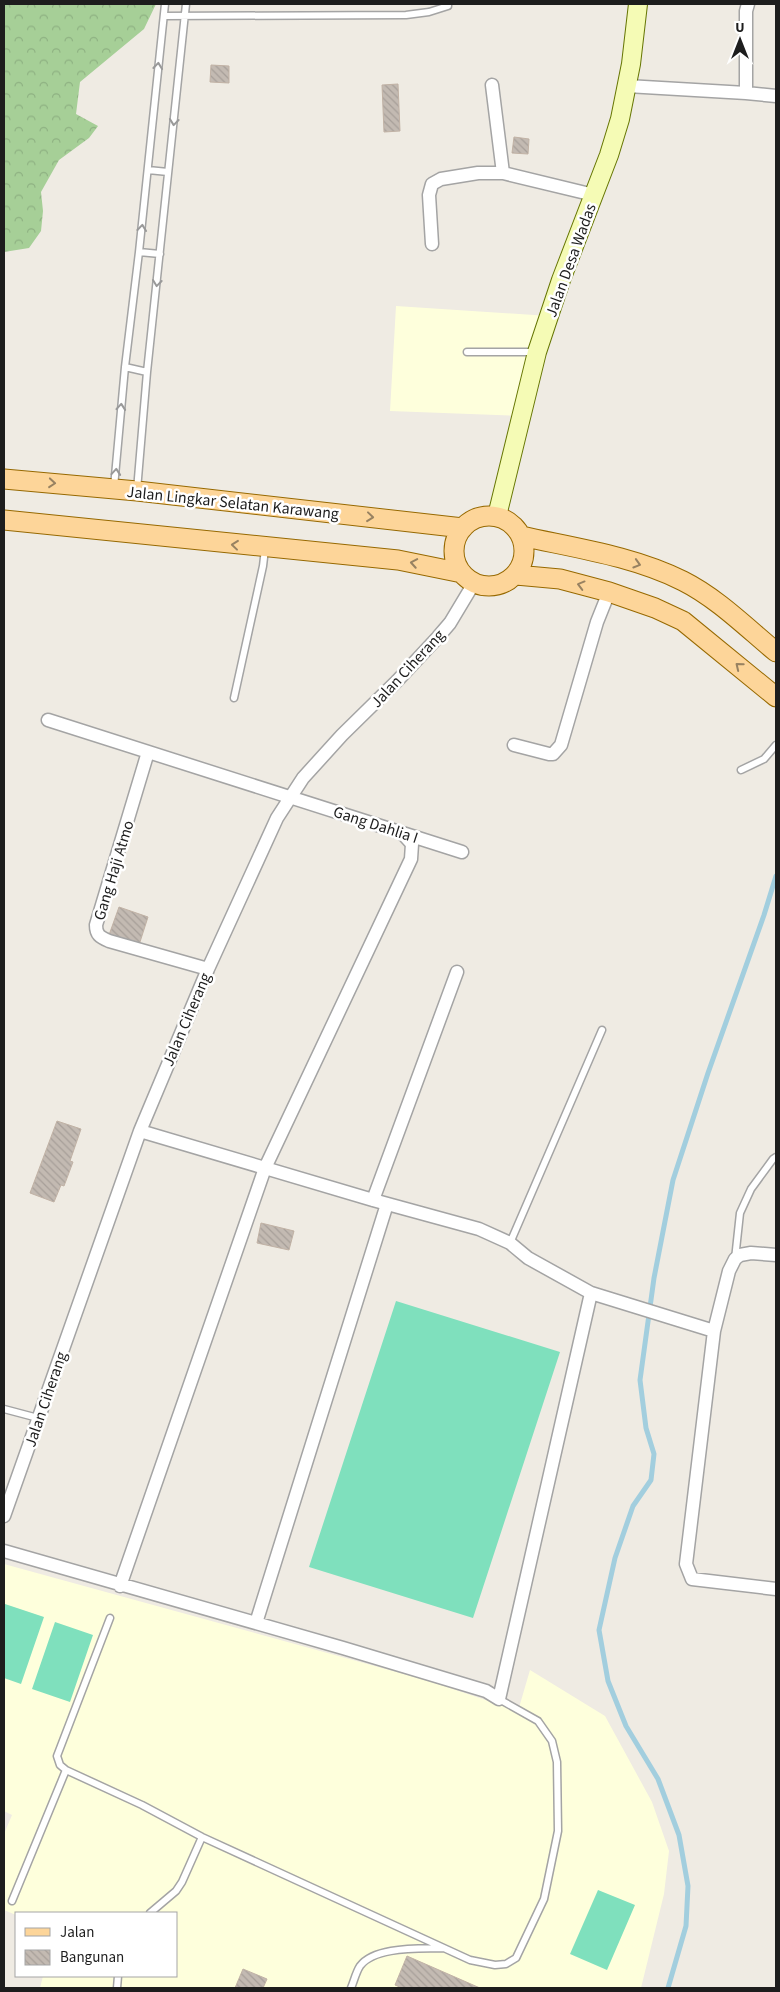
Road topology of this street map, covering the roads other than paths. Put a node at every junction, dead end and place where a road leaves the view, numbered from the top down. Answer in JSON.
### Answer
{"nodes":[{"id":1,"x":165,"y":4,"type":"edge"},
{"id":2,"x":186,"y":4,"type":"edge"},
{"id":3,"x":448,"y":4,"type":"edge"},
{"id":4,"x":638,"y":4,"type":"edge"},
{"id":5,"x":748,"y":4,"type":"edge"},
{"id":6,"x":185,"y":15,"type":"junction"},
{"id":7,"x":164,"y":16,"type":"junction"},
{"id":8,"x":492,"y":85,"type":"dead end"},
{"id":9,"x":627,"y":86,"type":"junction"},
{"id":10,"x":746,"y":93,"type":"junction"},
{"id":11,"x":776,"y":96,"type":"edge"},
{"id":12,"x":148,"y":170,"type":"junction"},
{"id":13,"x":168,"y":172,"type":"junction"},
{"id":14,"x":503,"y":173,"type":"junction"},
{"id":15,"x":594,"y":195,"type":"junction"},
{"id":16,"x":432,"y":244,"type":"dead end"},
{"id":17,"x":139,"y":252,"type":"junction"},
{"id":18,"x":160,"y":254,"type":"junction"},
{"id":19,"x":467,"y":352,"type":"dead end"},
{"id":20,"x":537,"y":352,"type":"junction"},
{"id":21,"x":125,"y":367,"type":"junction"},
{"id":22,"x":146,"y":372,"type":"junction"},
{"id":23,"x":4,"y":479,"type":"edge"},
{"id":24,"x":114,"y":489,"type":"junction"},
{"id":25,"x":137,"y":491,"type":"junction"},
{"id":26,"x":497,"y":516,"type":"junction"},
{"id":27,"x":4,"y":520,"type":"edge"},
{"id":28,"x":463,"y":528,"type":"junction"},
{"id":29,"x":522,"y":536,"type":"junction"},
{"id":30,"x":265,"y":548,"type":"junction"},
{"id":31,"x":516,"y":575,"type":"junction"},
{"id":32,"x":468,"y":578,"type":"junction"},
{"id":33,"x":609,"y":592,"type":"junction"},
{"id":34,"x":776,"y":652,"type":"edge"},
{"id":35,"x":776,"y":697,"type":"edge"},
{"id":36,"x":234,"y":698,"type":"dead end"},
{"id":37,"x":48,"y":720,"type":"dead end"},
{"id":38,"x":514,"y":745,"type":"dead end"},
{"id":39,"x":776,"y":745,"type":"edge"},
{"id":40,"x":148,"y":752,"type":"junction"},
{"id":41,"x":741,"y":770,"type":"dead end"},
{"id":42,"x":290,"y":796,"type":"junction"},
{"id":43,"x":402,"y":833,"type":"junction"},
{"id":44,"x":462,"y":852,"type":"dead end"},
{"id":45,"x":208,"y":969,"type":"junction"},
{"id":46,"x":457,"y":972,"type":"dead end"},
{"id":47,"x":602,"y":1030,"type":"dead end"},
{"id":48,"x":140,"y":1131,"type":"junction"},
{"id":49,"x":776,"y":1157,"type":"edge"},
{"id":50,"x":265,"y":1168,"type":"junction"},
{"id":51,"x":373,"y":1200,"type":"junction"},
{"id":52,"x":386,"y":1204,"type":"junction"},
{"id":53,"x":510,"y":1243,"type":"junction"},
{"id":54,"x":776,"y":1255,"type":"edge"},
{"id":55,"x":735,"y":1259,"type":"junction"},
{"id":56,"x":591,"y":1293,"type":"junction"},
{"id":57,"x":714,"y":1331,"type":"junction"},
{"id":58,"x":4,"y":1409,"type":"edge"},
{"id":59,"x":38,"y":1418,"type":"junction"},
{"id":60,"x":4,"y":1516,"type":"edge"},
{"id":61,"x":4,"y":1551,"type":"edge"},
{"id":62,"x":120,"y":1586,"type":"junction"},
{"id":63,"x":776,"y":1589,"type":"edge"},
{"id":64,"x":110,"y":1618,"type":"dead end"},
{"id":65,"x":256,"y":1623,"type":"junction"},
{"id":66,"x":499,"y":1699,"type":"junction"},
{"id":67,"x":66,"y":1770,"type":"junction"},
{"id":68,"x":202,"y":1837,"type":"junction"},
{"id":69,"x":12,"y":1901,"type":"dead end"},
{"id":70,"x":151,"y":1912,"type":"edge"},
{"id":71,"x":444,"y":1948,"type":"junction"},
{"id":72,"x":351,"y":1988,"type":"edge"}],
"edges":[{"from":1,"to":7,"type":"lane"},
{"from":2,"to":6,"type":"lane"},
{"from":3,"to":6,"type":"lane"},
{"from":4,"to":9,"type":"main road","name":"Jalan Desa Wadas"},
{"from":5,"to":10,"type":"street"},
{"from":6,"to":7,"type":"lane"},
{"from":6,"to":13,"type":"lane","one_way":true},
{"from":12,"to":7,"type":"lane","one_way":true},
{"from":8,"to":14,"type":"street"},
{"from":9,"to":10,"type":"street"},
{"from":9,"to":15,"type":"main road","name":"Jalan Desa Wadas"},
{"from":10,"to":11,"type":"street"},
{"from":12,"to":13,"type":"lane"},
{"from":17,"to":12,"type":"lane","one_way":true},
{"from":13,"to":18,"type":"lane"},
{"from":14,"to":15,"type":"street"},
{"from":14,"to":16,"type":"street"},
{"from":15,"to":20,"type":"main road","name":"Jalan Desa Wadas"},
{"from":17,"to":18,"type":"lane"},
{"from":17,"to":21,"type":"lane"},
{"from":18,"to":22,"type":"lane","one_way":true},
{"from":19,"to":20,"type":"lane"},
{"from":20,"to":26,"type":"main road","name":"Jalan Desa Wadas"},
{"from":21,"to":22,"type":"lane"},
{"from":24,"to":21,"type":"lane","one_way":true},
{"from":22,"to":25,"type":"lane"},
{"from":23,"to":24,"type":"main road","name":"Jalan Lingkar Selatan Karawang","one_way":true},
{"from":24,"to":25,"type":"main road","name":"Jalan Lingkar Selatan Karawang"},
{"from":25,"to":28,"type":"main road","name":"Jalan Lingkar Selatan Karawang","one_way":true},
{"from":26,"to":28,"type":"main road"},
{"from":26,"to":29,"type":"main road"},
{"from":30,"to":27,"type":"main road","one_way":true},
{"from":28,"to":32,"type":"main road"},
{"from":29,"to":31,"type":"main road"},
{"from":29,"to":34,"type":"main road","one_way":true},
{"from":32,"to":30,"type":"main road","one_way":true},
{"from":30,"to":36,"type":"lane"},
{"from":31,"to":32,"type":"main road"},
{"from":33,"to":31,"type":"main road","one_way":true},
{"from":32,"to":42,"type":"street","name":"Jalan Ciherang"},
{"from":35,"to":33,"type":"main road","one_way":true},
{"from":33,"to":38,"type":"street"},
{"from":37,"to":40,"type":"street","name":"Gang Dahlia I"},
{"from":39,"to":41,"type":"lane"},
{"from":40,"to":42,"type":"street","name":"Gang Dahlia I"},
{"from":40,"to":45,"type":"street","name":"Gang Haji Atmo"},
{"from":42,"to":43,"type":"street","name":"Gang Dahlia I"},
{"from":42,"to":45,"type":"street","name":"Jalan Ciherang"},
{"from":43,"to":44,"type":"street","name":"Gang Dahlia I"},
{"from":43,"to":50,"type":"street"},
{"from":45,"to":48,"type":"street","name":"Jalan Ciherang"},
{"from":46,"to":51,"type":"street"},
{"from":47,"to":53,"type":"lane"},
{"from":48,"to":50,"type":"street"},
{"from":48,"to":59,"type":"street","name":"Jalan Ciherang"},
{"from":49,"to":55,"type":"lane"},
{"from":50,"to":51,"type":"street"},
{"from":50,"to":62,"type":"street"},
{"from":51,"to":52,"type":"street"},
{"from":52,"to":53,"type":"street"},
{"from":52,"to":65,"type":"street"},
{"from":53,"to":56,"type":"street"},
{"from":54,"to":55,"type":"street"},
{"from":55,"to":57,"type":"street"},
{"from":56,"to":57,"type":"street"},
{"from":56,"to":66,"type":"street"},
{"from":57,"to":63,"type":"street"},
{"from":58,"to":59,"type":"lane"},
{"from":59,"to":60,"type":"street","name":"Jalan Ciherang"},
{"from":61,"to":62,"type":"street"},
{"from":62,"to":65,"type":"street"},
{"from":64,"to":67,"type":"lane"},
{"from":65,"to":66,"type":"street"},
{"from":66,"to":71,"type":"lane"},
{"from":67,"to":68,"type":"lane"},
{"from":67,"to":69,"type":"lane"},
{"from":68,"to":70,"type":"lane"},
{"from":68,"to":71,"type":"lane"},
{"from":71,"to":72,"type":"lane"}]}
